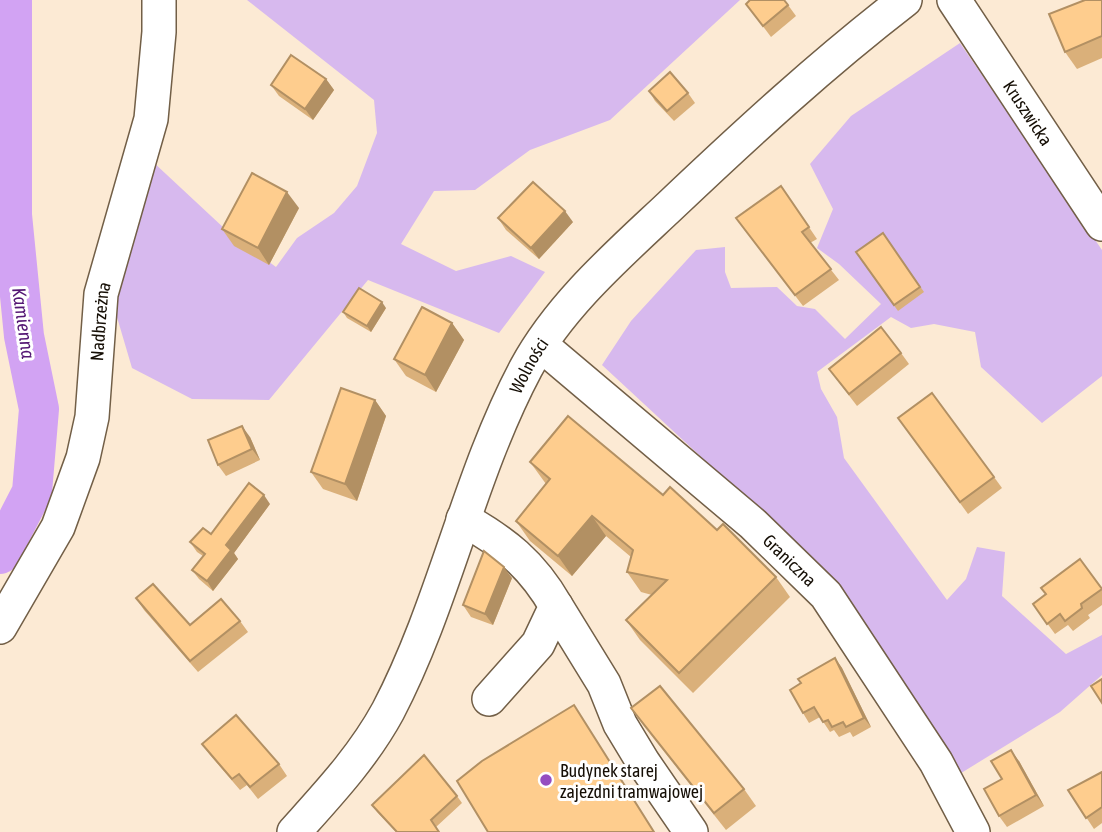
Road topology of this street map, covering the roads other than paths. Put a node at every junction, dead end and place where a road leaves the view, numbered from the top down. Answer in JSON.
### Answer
{"nodes":[{"id":1,"x":159,"y":0,"type":"edge"},
{"id":2,"x":905,"y":0,"type":"edge"},
{"id":3,"x":954,"y":0,"type":"edge"},
{"id":4,"x":1102,"y":224,"type":"edge"},
{"id":5,"x":541,"y":345,"type":"junction"},
{"id":6,"x":463,"y":519,"type":"junction"},
{"id":7,"x":555,"y":606,"type":"junction"},
{"id":8,"x":0,"y":628,"type":"edge"},
{"id":9,"x":489,"y":699,"type":"dead end"},
{"id":10,"x":294,"y":832,"type":"edge"},
{"id":11,"x":691,"y":832,"type":"edge"},
{"id":12,"x":973,"y":832,"type":"edge"}],
"edges":[{"from":1,"to":8,"type":"street","name":"Nadbrzeżna"},
{"from":2,"to":5,"type":"street","name":"Wolności"},
{"from":3,"to":4,"type":"street","name":"Kruszwicka"},
{"from":5,"to":6,"type":"street","name":"Wolności"},
{"from":5,"to":12,"type":"street","name":"Graniczna"},
{"from":6,"to":7,"type":"street"},
{"from":6,"to":10,"type":"street","name":"Wolności"},
{"from":7,"to":9,"type":"street"},
{"from":7,"to":11,"type":"street"}]}
